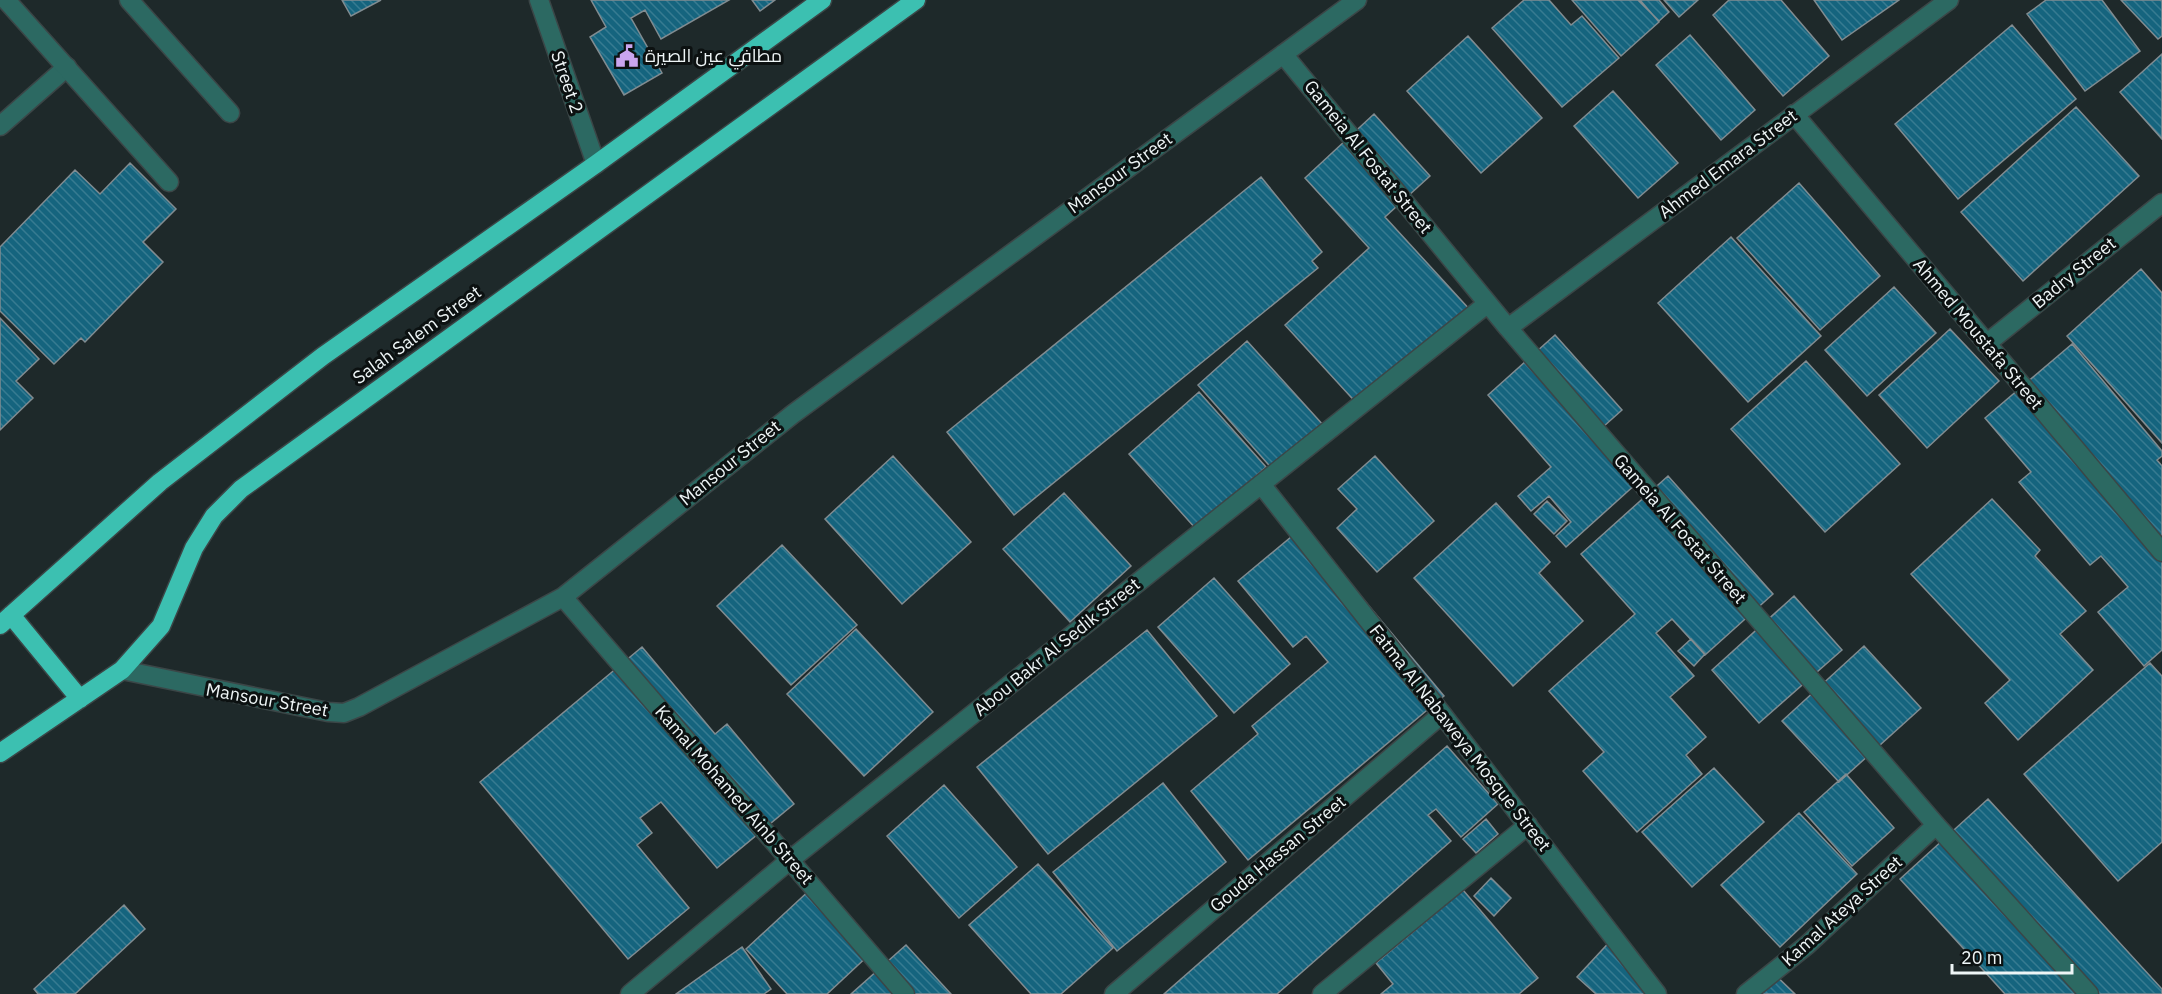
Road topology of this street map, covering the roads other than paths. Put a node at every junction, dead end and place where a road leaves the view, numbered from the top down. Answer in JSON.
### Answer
{"nodes":[{"id":1,"x":6,"y":0,"type":"edge"},
{"id":2,"x":129,"y":0,"type":"edge"},
{"id":3,"x":539,"y":0,"type":"edge"},
{"id":4,"x":822,"y":0,"type":"edge"},
{"id":5,"x":916,"y":0,"type":"edge"},
{"id":6,"x":1357,"y":0,"type":"edge"},
{"id":7,"x":1949,"y":0,"type":"edge"},
{"id":8,"x":1283,"y":54,"type":"junction"},
{"id":9,"x":67,"y":67,"type":"junction"},
{"id":10,"x":230,"y":113,"type":"dead end"},
{"id":11,"x":1794,"y":114,"type":"junction"},
{"id":12,"x":0,"y":126,"type":"edge"},
{"id":13,"x":596,"y":164,"type":"junction"},
{"id":14,"x":169,"y":182,"type":"dead end"},
{"id":15,"x":2162,"y":203,"type":"edge"},
{"id":16,"x":1487,"y":304,"type":"junction"},
{"id":17,"x":1508,"y":328,"type":"junction"},
{"id":18,"x":1986,"y":344,"type":"junction"},
{"id":19,"x":1261,"y":484,"type":"junction"},
{"id":20,"x":2162,"y":552,"type":"edge"},
{"id":21,"x":563,"y":597,"type":"junction"},
{"id":22,"x":5,"y":620,"type":"edge"},
{"id":23,"x":122,"y":670,"type":"junction"},
{"id":24,"x":80,"y":699,"type":"junction"},
{"id":25,"x":1442,"y":714,"type":"junction"},
{"id":26,"x":0,"y":753,"type":"edge"},
{"id":27,"x":1528,"y":825,"type":"junction"},
{"id":28,"x":1936,"y":825,"type":"junction"},
{"id":29,"x":790,"y":860,"type":"junction"},
{"id":30,"x":630,"y":994,"type":"edge"},
{"id":31,"x":905,"y":994,"type":"edge"},
{"id":32,"x":1114,"y":994,"type":"edge"},
{"id":33,"x":1322,"y":994,"type":"edge"},
{"id":34,"x":1657,"y":994,"type":"edge"},
{"id":35,"x":1746,"y":994,"type":"edge"},
{"id":36,"x":2089,"y":994,"type":"edge"}],
"edges":[{"from":1,"to":9,"type":"street"},
{"from":2,"to":10,"type":"street"},
{"from":3,"to":13,"type":"street","name":"Street 2"},
{"from":4,"to":13,"type":"highway","name":"Salah Salem Street"},
{"from":5,"to":23,"type":"highway","name":"Salah Salem Street"},
{"from":6,"to":8,"type":"street","name":"Mansour Street"},
{"from":7,"to":11,"type":"street","name":"Ahmed Emara Street"},
{"from":8,"to":16,"type":"street","name":"Gameia Al Fostat Street"},
{"from":8,"to":21,"type":"street","name":"Mansour Street"},
{"from":9,"to":12,"type":"street"},
{"from":9,"to":14,"type":"street"},
{"from":11,"to":17,"type":"street","name":"Ahmed Emara Street"},
{"from":11,"to":18,"type":"street","name":"Ahmed Moustafa Street"},
{"from":13,"to":22,"type":"highway","name":"Salah Salem Street"},
{"from":15,"to":18,"type":"street","name":"Badry Street"},
{"from":16,"to":17,"type":"street","name":"Gameia Al Fostat Street"},
{"from":16,"to":19,"type":"street","name":"Abou Bakr Al Sedik Street"},
{"from":17,"to":28,"type":"street","name":"Gameia Al Fostat Street"},
{"from":18,"to":20,"type":"street","name":"Ahmed Moustafa Street"},
{"from":19,"to":25,"type":"street","name":"Fatma Al Nabaweya Mosque Street"},
{"from":19,"to":29,"type":"street","name":"Abou Bakr Al Sedik Street"},
{"from":21,"to":23,"type":"street","name":"Mansour Street"},
{"from":21,"to":29,"type":"street","name":"Kamal Mohamed Ainb Street"},
{"from":22,"to":24,"type":"highway"},
{"from":23,"to":24,"type":"highway","name":"Salah Salem Street"},
{"from":24,"to":26,"type":"highway","name":"Salah Salem Street"},
{"from":25,"to":27,"type":"street","name":"Fatma Al Nabaweya Mosque Street"},
{"from":25,"to":32,"type":"street","name":"Gouda Hassan Street"},
{"from":27,"to":33,"type":"street"},
{"from":27,"to":34,"type":"street","name":"Fatma Al Nabaweya Mosque Street"},
{"from":28,"to":35,"type":"street","name":"Kamal Ateya Street"},
{"from":28,"to":36,"type":"street","name":"Gameia Al Fostat Street"},
{"from":29,"to":30,"type":"street","name":"Abou Bakr Al Sedik Street"},
{"from":29,"to":31,"type":"street","name":"Kamal Mohamed Ainb Street"}]}
